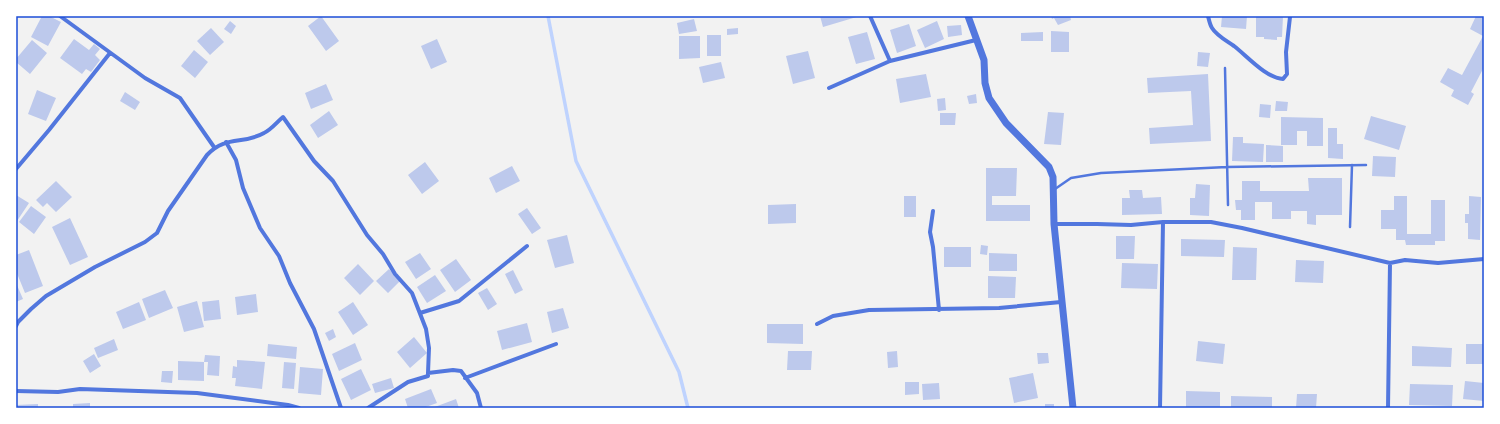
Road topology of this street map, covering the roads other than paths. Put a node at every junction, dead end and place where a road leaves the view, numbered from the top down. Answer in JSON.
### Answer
{"nodes":[{"id":1,"x":60,"y":16,"type":"edge"},
{"id":2,"x":870,"y":16,"type":"edge"},
{"id":3,"x":968,"y":16,"type":"edge"},
{"id":4,"x":1208,"y":16,"type":"edge"},
{"id":5,"x":1290,"y":17,"type":"dead end"},
{"id":6,"x":976,"y":40,"type":"junction"},
{"id":7,"x":110,"y":53,"type":"junction"},
{"id":8,"x":890,"y":61,"type":"junction"},
{"id":9,"x":1225,"y":68,"type":"dead end"},
{"id":10,"x":828,"y":88,"type":"dead end"},
{"id":11,"x":226,"y":142,"type":"junction"},
{"id":12,"x":214,"y":147,"type":"junction"},
{"id":13,"x":1352,"y":165,"type":"junction"},
{"id":14,"x":1366,"y":165,"type":"dead end"},
{"id":15,"x":1227,"y":167,"type":"junction"},
{"id":16,"x":16,"y":169,"type":"edge"},
{"id":17,"x":1054,"y":190,"type":"junction"},
{"id":18,"x":1228,"y":205,"type":"dead end"},
{"id":19,"x":933,"y":211,"type":"dead end"},
{"id":20,"x":1163,"y":222,"type":"junction"},
{"id":21,"x":1054,"y":224,"type":"junction"},
{"id":22,"x":1350,"y":227,"type":"dead end"},
{"id":23,"x":527,"y":246,"type":"dead end"},
{"id":24,"x":1484,"y":259,"type":"edge"},
{"id":25,"x":1390,"y":263,"type":"junction"},
{"id":26,"x":1062,"y":302,"type":"junction"},
{"id":27,"x":938,"y":310,"type":"junction"},
{"id":28,"x":420,"y":312,"type":"junction"},
{"id":29,"x":817,"y":324,"type":"dead end"},
{"id":30,"x":16,"y":326,"type":"edge"},
{"id":31,"x":556,"y":344,"type":"dead end"},
{"id":32,"x":428,"y":374,"type":"junction"},
{"id":33,"x":465,"y":378,"type":"junction"},
{"id":34,"x":16,"y":391,"type":"edge"},
{"id":35,"x":299,"y":408,"type":"edge"},
{"id":36,"x":341,"y":408,"type":"edge"},
{"id":37,"x":368,"y":408,"type":"edge"},
{"id":38,"x":481,"y":408,"type":"edge"},
{"id":39,"x":1073,"y":408,"type":"edge"},
{"id":40,"x":1160,"y":408,"type":"edge"},
{"id":41,"x":1388,"y":408,"type":"edge"}],
"edges":[{"from":1,"to":7,"type":"street"},
{"from":2,"to":8,"type":"street"},
{"from":3,"to":6,"type":"street"},
{"from":4,"to":5,"type":"street"},
{"from":6,"to":8,"type":"street"},
{"from":6,"to":17,"type":"street"},
{"from":7,"to":12,"type":"street"},
{"from":7,"to":16,"type":"street"},
{"from":8,"to":10,"type":"street"},
{"from":9,"to":15,"type":"lane"},
{"from":11,"to":12,"type":"street"},
{"from":11,"to":28,"type":"street"},
{"from":11,"to":36,"type":"street"},
{"from":12,"to":30,"type":"street"},
{"from":13,"to":14,"type":"lane"},
{"from":13,"to":15,"type":"lane"},
{"from":13,"to":22,"type":"lane"},
{"from":15,"to":17,"type":"lane"},
{"from":15,"to":18,"type":"lane"},
{"from":17,"to":21,"type":"street"},
{"from":19,"to":27,"type":"street"},
{"from":20,"to":21,"type":"street"},
{"from":20,"to":25,"type":"street"},
{"from":20,"to":40,"type":"street"},
{"from":21,"to":26,"type":"street"},
{"from":23,"to":28,"type":"street"},
{"from":24,"to":25,"type":"street"},
{"from":25,"to":41,"type":"street"},
{"from":26,"to":27,"type":"street"},
{"from":26,"to":39,"type":"street"},
{"from":27,"to":29,"type":"street"},
{"from":28,"to":32,"type":"street"},
{"from":31,"to":33,"type":"street"},
{"from":32,"to":33,"type":"street"},
{"from":32,"to":37,"type":"street"},
{"from":33,"to":38,"type":"street"},
{"from":34,"to":35,"type":"street"}]}
